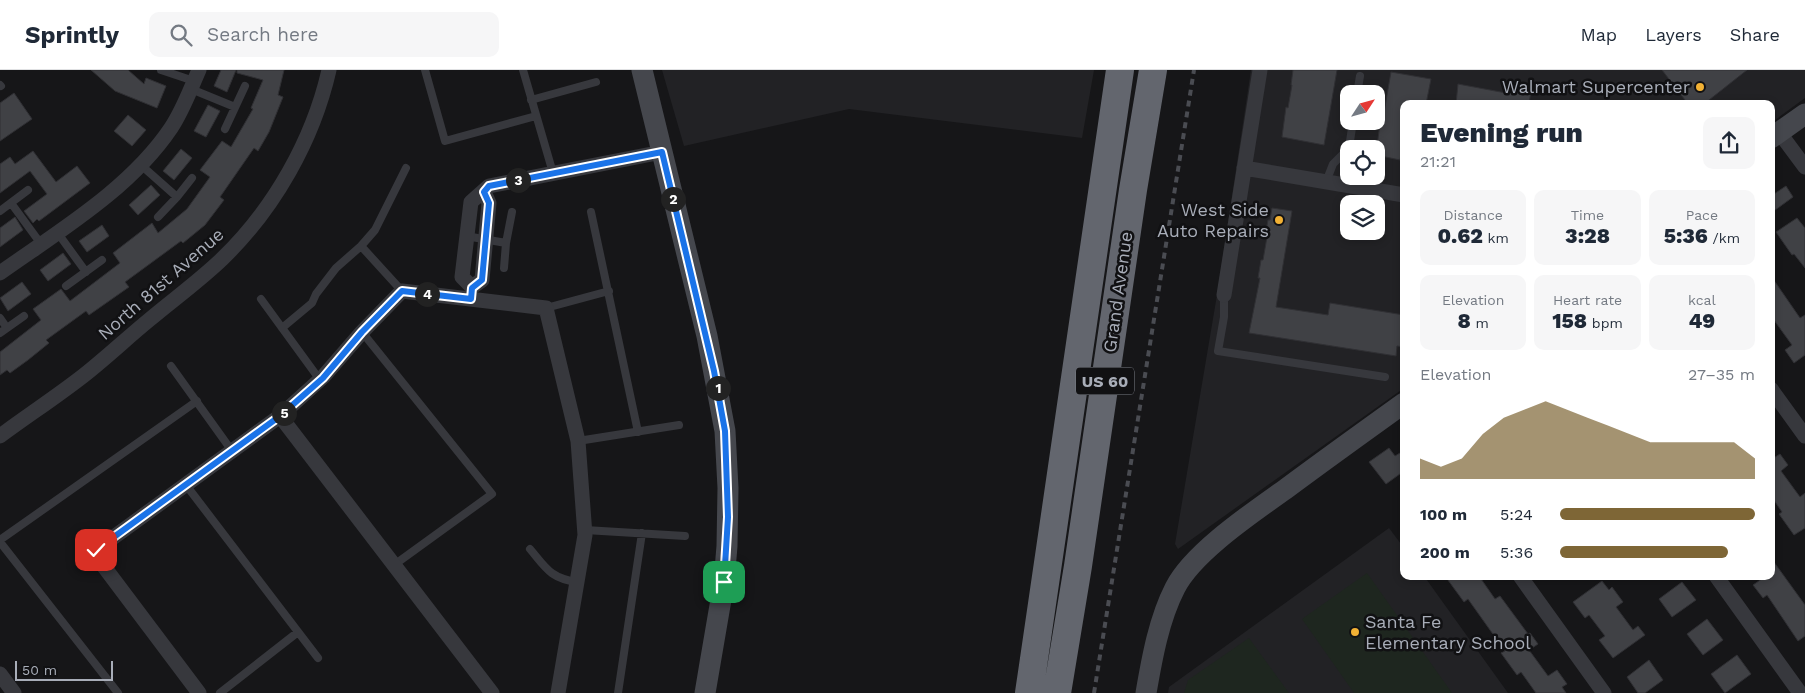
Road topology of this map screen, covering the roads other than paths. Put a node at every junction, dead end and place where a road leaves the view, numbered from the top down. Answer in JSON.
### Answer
{"nodes":[{"id":1,"x":161,"y":70,"type":"edge"},
{"id":2,"x":329,"y":70,"type":"edge"},
{"id":3,"x":425,"y":70,"type":"edge"},
{"id":4,"x":523,"y":70,"type":"edge"},
{"id":5,"x":642,"y":70,"type":"edge"},
{"id":6,"x":1120,"y":70,"type":"edge"},
{"id":7,"x":1153,"y":70,"type":"edge"},
{"id":8,"x":1260,"y":70,"type":"edge"},
{"id":9,"x":1360,"y":76,"type":"dead end"},
{"id":10,"x":195,"y":80,"type":"edge"},
{"id":11,"x":596,"y":82,"type":"dead end"},
{"id":12,"x":1359,"y":85,"type":"edge"},
{"id":13,"x":245,"y":86,"type":"dead end"},
{"id":14,"x":531,"y":100,"type":"junction"},
{"id":15,"x":235,"y":107,"type":"junction"},
{"id":16,"x":1805,"y":114,"type":"edge"},
{"id":17,"x":536,"y":116,"type":"junction"},
{"id":18,"x":225,"y":129,"type":"dead end"},
{"id":19,"x":1351,"y":130,"type":"edge"},
{"id":20,"x":1775,"y":135,"type":"edge"},
{"id":21,"x":662,"y":152,"type":"junction"},
{"id":22,"x":142,"y":166,"type":"junction"},
{"id":23,"x":406,"y":168,"type":"dead end"},
{"id":24,"x":1244,"y":168,"type":"junction"},
{"id":25,"x":1805,"y":168,"type":"edge"},
{"id":26,"x":553,"y":173,"type":"junction"},
{"id":27,"x":192,"y":178,"type":"dead end"},
{"id":28,"x":1326,"y":182,"type":"junction"},
{"id":29,"x":28,"y":190,"type":"dead end"},
{"id":30,"x":484,"y":192,"type":"junction"},
{"id":31,"x":1400,"y":194,"type":"edge"},
{"id":32,"x":177,"y":197,"type":"junction"},
{"id":33,"x":12,"y":203,"type":"junction"},
{"id":34,"x":0,"y":211,"type":"edge"},
{"id":35,"x":512,"y":212,"type":"dead end"},
{"id":36,"x":592,"y":212,"type":"dead end"},
{"id":37,"x":158,"y":216,"type":"dead end"},
{"id":38,"x":57,"y":232,"type":"junction"},
{"id":39,"x":466,"y":236,"type":"junction"},
{"id":40,"x":486,"y":240,"type":"junction"},
{"id":41,"x":506,"y":243,"type":"junction"},
{"id":42,"x":41,"y":244,"type":"junction"},
{"id":43,"x":361,"y":246,"type":"junction"},
{"id":44,"x":102,"y":260,"type":"dead end"},
{"id":45,"x":504,"y":268,"type":"dead end"},
{"id":46,"x":86,"y":272,"type":"junction"},
{"id":47,"x":0,"y":273,"type":"edge"},
{"id":48,"x":66,"y":286,"type":"dead end"},
{"id":49,"x":402,"y":291,"type":"junction"},
{"id":50,"x":608,"y":291,"type":"junction"},
{"id":51,"x":471,"y":293,"type":"junction"},
{"id":52,"x":1224,"y":295,"type":"joint"},
{"id":53,"x":260,"y":299,"type":"dead end"},
{"id":54,"x":546,"y":308,"type":"junction"},
{"id":55,"x":24,"y":316,"type":"dead end"},
{"id":56,"x":0,"y":318,"type":"edge"},
{"id":57,"x":7,"y":328,"type":"junction"},
{"id":58,"x":282,"y":328,"type":"junction"},
{"id":59,"x":362,"y":332,"type":"junction"},
{"id":60,"x":0,"y":333,"type":"edge"},
{"id":61,"x":171,"y":366,"type":"dead end"},
{"id":62,"x":1385,"y":377,"type":"dead end"},
{"id":63,"x":320,"y":380,"type":"junction"},
{"id":64,"x":1775,"y":395,"type":"edge"},
{"id":65,"x":196,"y":402,"type":"junction"},
{"id":66,"x":1400,"y":410,"type":"edge"},
{"id":67,"x":280,"y":416,"type":"junction"},
{"id":68,"x":679,"y":425,"type":"dead end"},
{"id":69,"x":638,"y":432,"type":"junction"},
{"id":70,"x":0,"y":436,"type":"edge"},
{"id":71,"x":1805,"y":436,"type":"edge"},
{"id":72,"x":578,"y":441,"type":"junction"},
{"id":73,"x":232,"y":451,"type":"junction"},
{"id":74,"x":186,"y":485,"type":"junction"},
{"id":75,"x":585,"y":530,"type":"junction"},
{"id":76,"x":642,"y":534,"type":"junction"},
{"id":77,"x":685,"y":536,"type":"dead end"},
{"id":78,"x":0,"y":541,"type":"edge"},
{"id":79,"x":530,"y":549,"type":"dead end"},
{"id":80,"x":394,"y":566,"type":"junction"},
{"id":81,"x":1523,"y":580,"type":"edge"},
{"id":82,"x":1719,"y":580,"type":"edge"},
{"id":83,"x":577,"y":582,"type":"junction"},
{"id":84,"x":298,"y":632,"type":"junction"},
{"id":85,"x":318,"y":658,"type":"dead end"},
{"id":86,"x":0,"y":674,"type":"edge"},
{"id":87,"x":14,"y":693,"type":"edge"},
{"id":88,"x":118,"y":693,"type":"edge"},
{"id":89,"x":199,"y":693,"type":"edge"},
{"id":90,"x":220,"y":693,"type":"edge"},
{"id":91,"x":492,"y":693,"type":"edge"},
{"id":92,"x":558,"y":693,"type":"edge"},
{"id":93,"x":618,"y":693,"type":"edge"},
{"id":94,"x":705,"y":693,"type":"edge"},
{"id":95,"x":1028,"y":693,"type":"edge"},
{"id":96,"x":1057,"y":693,"type":"edge"},
{"id":97,"x":1146,"y":693,"type":"edge"},
{"id":98,"x":1604,"y":693,"type":"edge"},
{"id":99,"x":1800,"y":693,"type":"edge"}],
"edges":[{"from":1,"to":10,"type":"lane"},
{"from":2,"to":70,"type":"street","name":"North 81st Avenue"},
{"from":3,"to":17,"type":"lane"},
{"from":4,"to":14,"type":"lane"},
{"from":5,"to":21,"type":"street"},
{"from":6,"to":95,"type":"highway","name":"Grand Avenue","number":"US 60"},
{"from":7,"to":96,"type":"highway","name":"Grand Avenue","number":"US 60"},
{"from":8,"to":24,"type":"street"},
{"from":9,"to":12,"type":"lane"},
{"from":10,"to":15,"type":"lane"},
{"from":10,"to":22,"type":"street"},
{"from":11,"to":14,"type":"lane"},
{"from":13,"to":15,"type":"lane"},
{"from":14,"to":17,"type":"lane"},
{"from":15,"to":18,"type":"lane"},
{"from":16,"to":20,"type":"street"},
{"from":17,"to":26,"type":"lane"},
{"from":19,"to":28,"type":"lane"},
{"from":20,"to":25,"type":"street"},
{"from":21,"to":26,"type":"street"},
{"from":21,"to":94,"type":"street"},
{"from":22,"to":32,"type":"lane"},
{"from":22,"to":38,"type":"street"},
{"from":23,"to":43,"type":"lane"},
{"from":24,"to":28,"type":"street"},
{"from":24,"to":52,"type":"street"},
{"from":26,"to":30,"type":"street"},
{"from":27,"to":32,"type":"lane"},
{"from":28,"to":31,"type":"street"},
{"from":29,"to":33,"type":"lane"},
{"from":30,"to":39,"type":"street"},
{"from":30,"to":40,"type":"street"},
{"from":32,"to":37,"type":"lane"},
{"from":33,"to":34,"type":"lane"},
{"from":33,"to":42,"type":"lane"},
{"from":35,"to":41,"type":"lane"},
{"from":36,"to":50,"type":"lane"},
{"from":38,"to":42,"type":"street"},
{"from":38,"to":46,"type":"lane"},
{"from":39,"to":40,"type":"lane"},
{"from":39,"to":51,"type":"street"},
{"from":40,"to":41,"type":"lane"},
{"from":40,"to":51,"type":"street"},
{"from":41,"to":45,"type":"lane"},
{"from":42,"to":47,"type":"street"},
{"from":43,"to":49,"type":"lane"},
{"from":43,"to":58,"type":"lane"},
{"from":44,"to":46,"type":"lane"},
{"from":46,"to":48,"type":"lane"},
{"from":49,"to":51,"type":"street"},
{"from":49,"to":59,"type":"street"},
{"from":50,"to":54,"type":"lane"},
{"from":50,"to":69,"type":"lane"},
{"from":51,"to":54,"type":"street"},
{"from":52,"to":62,"type":"lane"},
{"from":53,"to":58,"type":"lane"},
{"from":54,"to":72,"type":"street"},
{"from":55,"to":57,"type":"lane"},
{"from":56,"to":57,"type":"lane"},
{"from":57,"to":60,"type":"lane"},
{"from":58,"to":63,"type":"lane"},
{"from":59,"to":63,"type":"street"},
{"from":59,"to":80,"type":"lane"},
{"from":61,"to":65,"type":"lane"},
{"from":63,"to":67,"type":"street"},
{"from":64,"to":71,"type":"street"},
{"from":65,"to":73,"type":"lane"},
{"from":65,"to":78,"type":"lane"},
{"from":66,"to":97,"type":"street"},
{"from":67,"to":73,"type":"street"},
{"from":67,"to":80,"type":"street"},
{"from":68,"to":69,"type":"lane"},
{"from":69,"to":72,"type":"lane"},
{"from":72,"to":75,"type":"street"},
{"from":73,"to":74,"type":"street"},
{"from":74,"to":84,"type":"lane"},
{"from":74,"to":89,"type":"street"},
{"from":75,"to":76,"type":"lane"},
{"from":75,"to":83,"type":"street"},
{"from":76,"to":77,"type":"lane"},
{"from":76,"to":93,"type":"lane"},
{"from":78,"to":88,"type":"lane"},
{"from":79,"to":83,"type":"lane"},
{"from":80,"to":91,"type":"street"},
{"from":81,"to":98,"type":"street"},
{"from":82,"to":99,"type":"street"},
{"from":83,"to":92,"type":"street"},
{"from":84,"to":85,"type":"lane"},
{"from":84,"to":90,"type":"lane"},
{"from":86,"to":87,"type":"street"}]}
